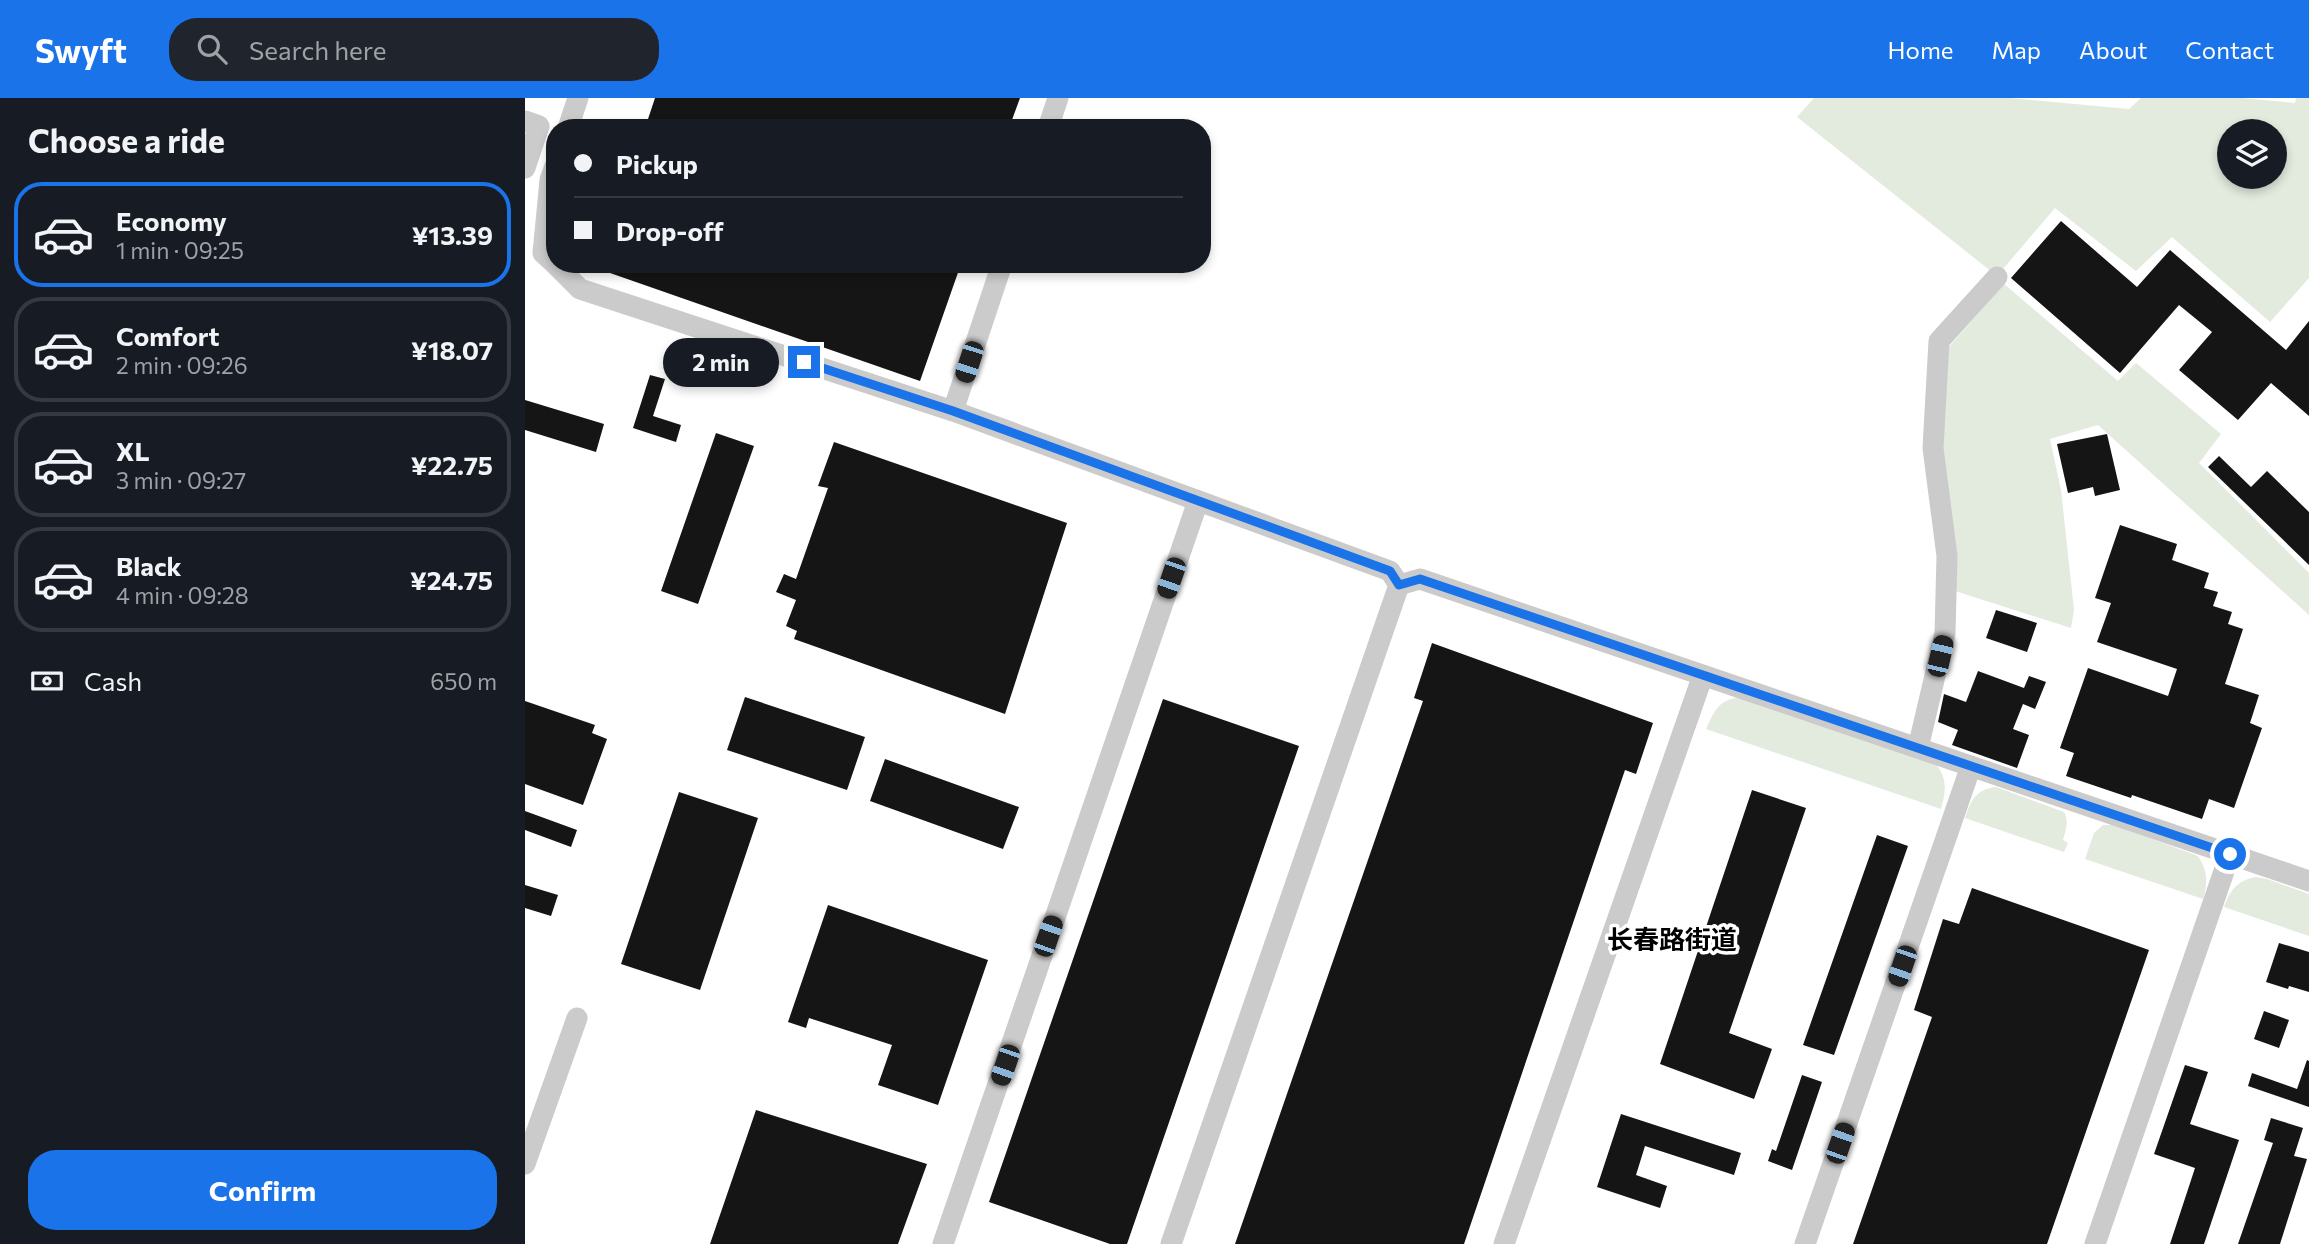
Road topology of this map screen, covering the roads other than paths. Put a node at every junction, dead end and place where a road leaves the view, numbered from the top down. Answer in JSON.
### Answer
{"nodes":[{"id":1,"x":578,"y":98,"type":"edge"},
{"id":2,"x":1058,"y":98,"type":"edge"},
{"id":3,"x":571,"y":119,"type":"edge"},
{"id":4,"x":1051,"y":119,"type":"edge"},
{"id":5,"x":525,"y":121,"type":"edge"},
{"id":6,"x":525,"y":168,"type":"edge"},
{"id":7,"x":546,"y":222,"type":"edge"},
{"id":8,"x":546,"y":256,"type":"edge"},
{"id":9,"x":564,"y":273,"type":"edge"},
{"id":10,"x":999,"y":273,"type":"edge"},
{"id":11,"x":1997,"y":276,"type":"dead end"},
{"id":12,"x":953,"y":411,"type":"junction"},
{"id":13,"x":1198,"y":501,"type":"junction"},
{"id":14,"x":1399,"y":585,"type":"junction"},
{"id":15,"x":1703,"y":675,"type":"junction"},
{"id":16,"x":1918,"y":748,"type":"junction"},
{"id":17,"x":1971,"y":766,"type":"junction"},
{"id":18,"x":2230,"y":854,"type":"junction"},
{"id":19,"x":2309,"y":881,"type":"edge"},
{"id":20,"x":577,"y":1018,"type":"dead end"},
{"id":21,"x":525,"y":1164,"type":"edge"},
{"id":22,"x":943,"y":1244,"type":"edge"},
{"id":23,"x":1171,"y":1244,"type":"edge"},
{"id":24,"x":1504,"y":1244,"type":"edge"},
{"id":25,"x":1805,"y":1244,"type":"edge"},
{"id":26,"x":2095,"y":1244,"type":"edge"}],
"edges":[{"from":1,"to":3,"type":"lane"},
{"from":2,"to":4,"type":"lane"},
{"from":5,"to":6,"type":"lane"},
{"from":7,"to":8,"type":"lane"},
{"from":9,"to":12,"type":"lane"},
{"from":10,"to":12,"type":"lane"},
{"from":11,"to":16,"type":"lane"},
{"from":12,"to":13,"type":"lane"},
{"from":13,"to":14,"type":"lane"},
{"from":13,"to":22,"type":"lane"},
{"from":14,"to":15,"type":"lane"},
{"from":14,"to":23,"type":"lane"},
{"from":15,"to":16,"type":"lane"},
{"from":15,"to":24,"type":"lane"},
{"from":16,"to":17,"type":"lane"},
{"from":17,"to":18,"type":"lane"},
{"from":17,"to":25,"type":"lane"},
{"from":18,"to":19,"type":"lane"},
{"from":18,"to":26,"type":"lane"},
{"from":20,"to":21,"type":"lane"}]}
